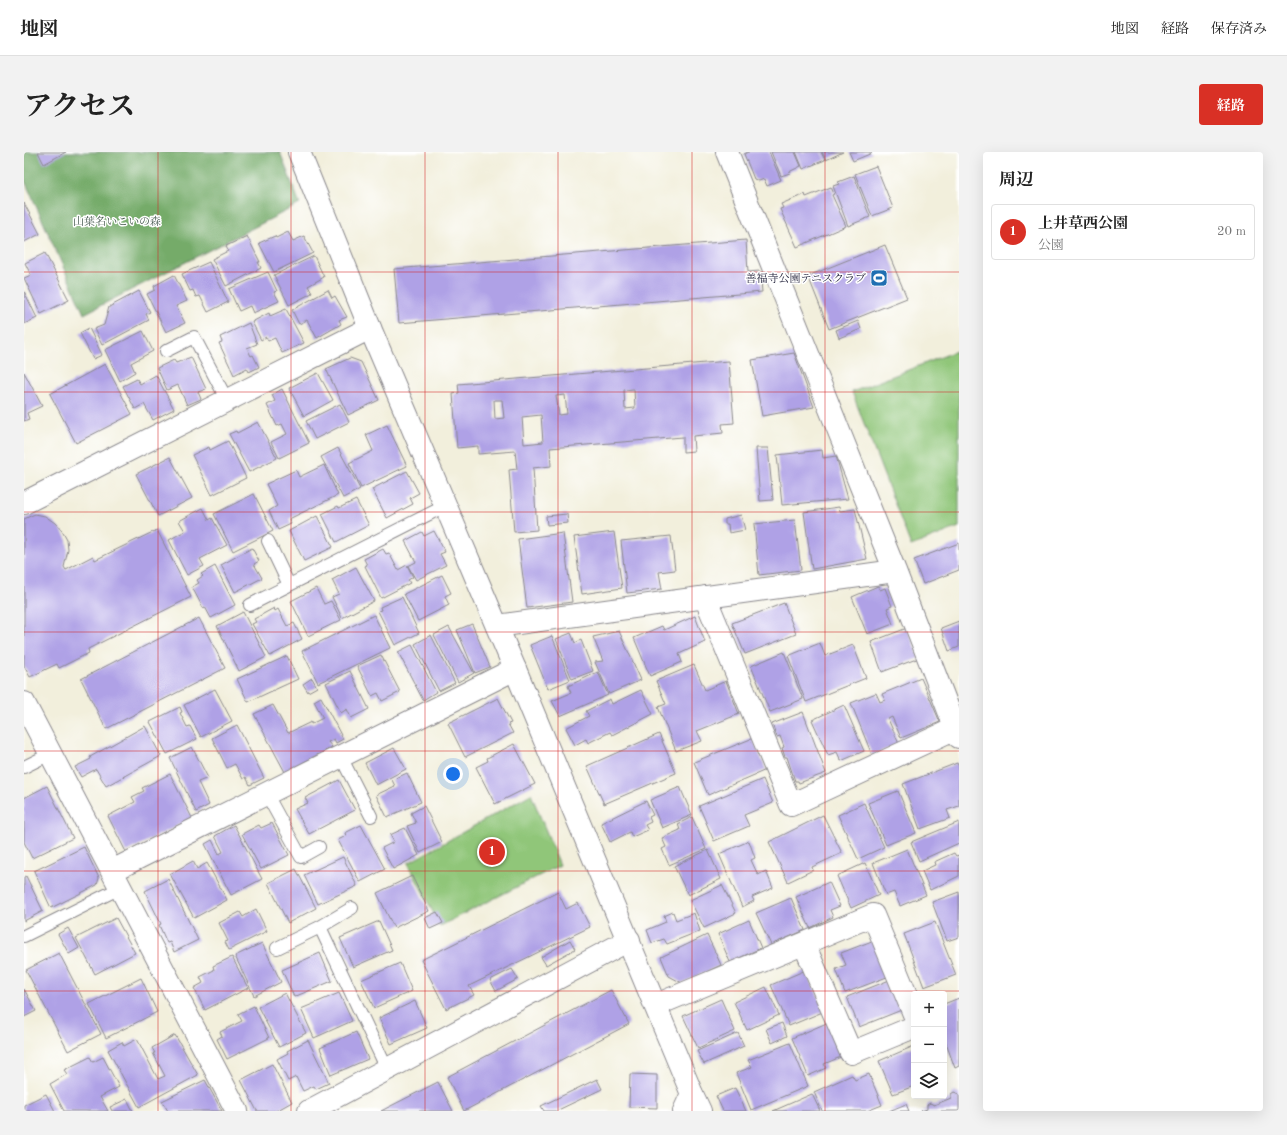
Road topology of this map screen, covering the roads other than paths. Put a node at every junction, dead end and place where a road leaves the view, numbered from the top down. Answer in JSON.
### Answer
{"nodes":[{"id":1,"x":299,"y":152,"type":"edge"},
{"id":2,"x":727,"y":152,"type":"edge"},
{"id":3,"x":370,"y":328,"type":"junction"},
{"id":4,"x":166,"y":351,"type":"dead end"},
{"id":5,"x":227,"y":400,"type":"junction"},
{"id":6,"x":24,"y":503,"type":"edge"},
{"id":7,"x":446,"y":506,"type":"junction"},
{"id":8,"x":268,"y":541,"type":"dead end"},
{"id":9,"x":895,"y":571,"type":"junction"},
{"id":10,"x":289,"y":585,"type":"junction"},
{"id":11,"x":705,"y":597,"type":"junction"},
{"id":12,"x":250,"y":605,"type":"dead end"},
{"id":13,"x":497,"y":626,"type":"junction"},
{"id":14,"x":515,"y":669,"type":"junction"},
{"id":15,"x":24,"y":703,"type":"edge"},
{"id":16,"x":957,"y":732,"type":"edge"},
{"id":17,"x":50,"y":754,"type":"junction"},
{"id":18,"x":341,"y":757,"type":"junction"},
{"id":19,"x":24,"y":767,"type":"edge"},
{"id":20,"x":267,"y":795,"type":"junction"},
{"id":21,"x":371,"y":816,"type":"dead end"},
{"id":22,"x":319,"y":847,"type":"dead end"},
{"id":23,"x":116,"y":879,"type":"junction"},
{"id":24,"x":352,"y":908,"type":"dead end"},
{"id":25,"x":320,"y":927,"type":"junction"},
{"id":26,"x":24,"y":936,"type":"edge"},
{"id":27,"x":629,"y":940,"type":"junction"},
{"id":28,"x":804,"y":944,"type":"junction"},
{"id":29,"x":277,"y":948,"type":"dead end"},
{"id":30,"x":656,"y":1005,"type":"junction"},
{"id":31,"x":911,"y":1007,"type":"edge"},
{"id":32,"x":911,"y":1028,"type":"edge"},
{"id":33,"x":387,"y":1070,"type":"junction"},
{"id":34,"x":692,"y":1106,"type":"edge"},
{"id":35,"x":237,"y":1111,"type":"edge"},
{"id":36,"x":309,"y":1111,"type":"edge"}],
"edges":[{"from":1,"to":3,"type":"street"},
{"from":2,"to":9,"type":"street"},
{"from":3,"to":5,"type":"street"},
{"from":3,"to":7,"type":"street"},
{"from":4,"to":5,"type":"lane"},
{"from":5,"to":6,"type":"street"},
{"from":7,"to":10,"type":"lane"},
{"from":7,"to":13,"type":"street"},
{"from":8,"to":10,"type":"lane"},
{"from":9,"to":11,"type":"street"},
{"from":9,"to":16,"type":"street"},
{"from":10,"to":12,"type":"lane"},
{"from":11,"to":13,"type":"street"},
{"from":11,"to":16,"type":"street"},
{"from":13,"to":14,"type":"street"},
{"from":14,"to":18,"type":"street"},
{"from":14,"to":27,"type":"street"},
{"from":15,"to":17,"type":"street"},
{"from":17,"to":19,"type":"lane"},
{"from":17,"to":23,"type":"street"},
{"from":18,"to":20,"type":"street"},
{"from":18,"to":21,"type":"lane"},
{"from":20,"to":22,"type":"lane"},
{"from":20,"to":23,"type":"street"},
{"from":23,"to":26,"type":"lane"},
{"from":23,"to":35,"type":"street"},
{"from":24,"to":25,"type":"lane"},
{"from":25,"to":29,"type":"lane"},
{"from":25,"to":33,"type":"lane"},
{"from":27,"to":30,"type":"street"},
{"from":27,"to":33,"type":"street"},
{"from":28,"to":30,"type":"street"},
{"from":28,"to":31,"type":"street"},
{"from":28,"to":32,"type":"street"},
{"from":30,"to":34,"type":"street"},
{"from":33,"to":36,"type":"street"}]}
